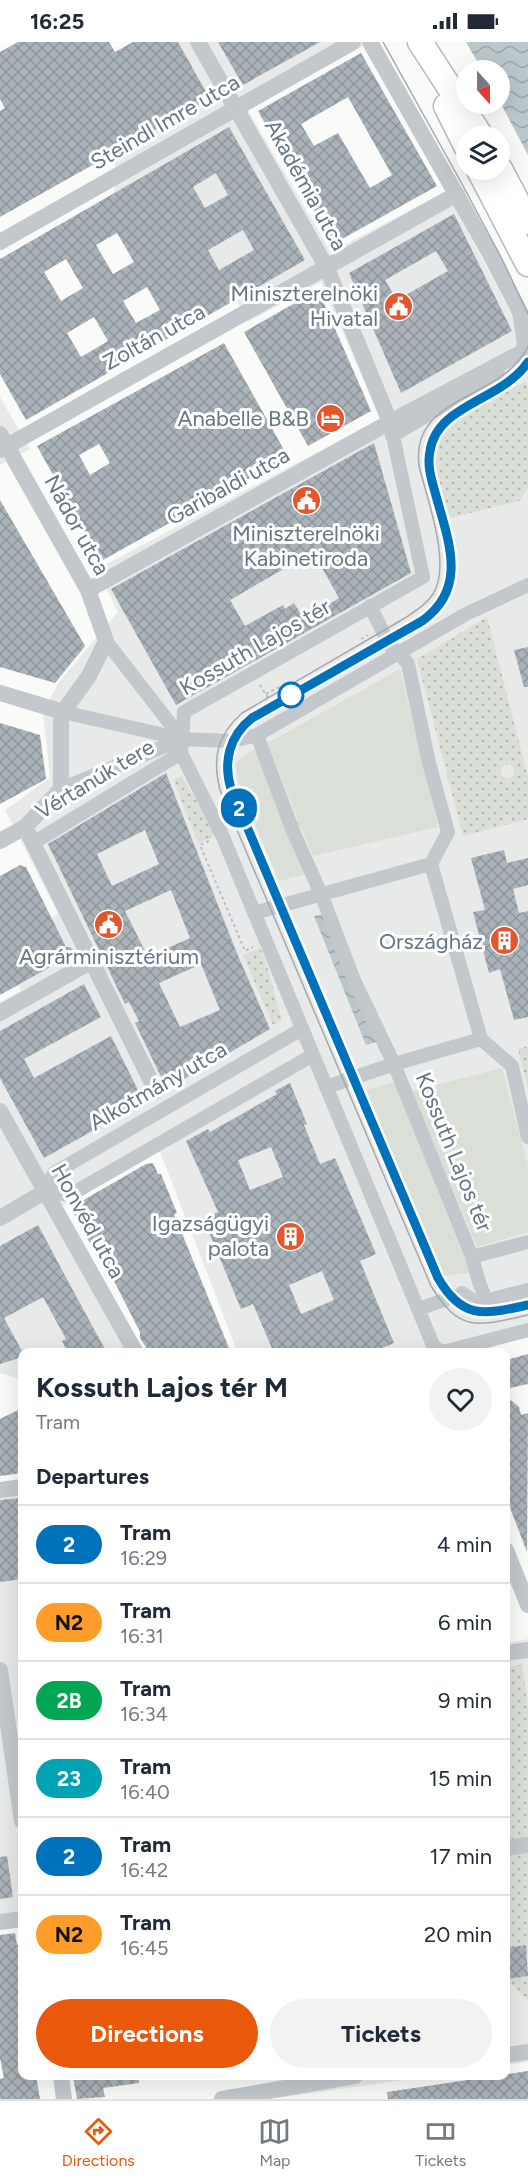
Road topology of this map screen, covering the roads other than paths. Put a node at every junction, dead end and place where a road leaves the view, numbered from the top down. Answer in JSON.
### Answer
{"nodes":[{"id":1,"x":198,"y":42,"type":"edge"},
{"id":2,"x":353,"y":42,"type":"edge"},
{"id":3,"x":370,"y":42,"type":"edge"},
{"id":4,"x":420,"y":42,"type":"edge"},
{"id":5,"x":438,"y":71,"type":"junction"},
{"id":6,"x":237,"y":108,"type":"junction"},
{"id":7,"x":456,"y":126,"type":"edge"},
{"id":8,"x":474,"y":126,"type":"edge"},
{"id":9,"x":484,"y":180,"type":"edge"},
{"id":10,"x":506,"y":180,"type":"edge"},
{"id":11,"x":457,"y":194,"type":"junction"},
{"id":12,"x":528,"y":222,"type":"edge"},
{"id":13,"x":0,"y":242,"type":"edge"},
{"id":14,"x":528,"y":264,"type":"edge"},
{"id":15,"x":327,"y":268,"type":"junction"},
{"id":16,"x":526,"y":352,"type":"edge"},
{"id":17,"x":391,"y":429,"type":"junction"},
{"id":18,"x":2,"y":444,"type":"edge"},
{"id":19,"x":528,"y":585,"type":"edge"},
{"id":20,"x":88,"y":590,"type":"junction"},
{"id":21,"x":370,"y":606,"type":"junction"},
{"id":22,"x":106,"y":641,"type":"junction"},
{"id":23,"x":399,"y":653,"type":"junction"},
{"id":24,"x":0,"y":693,"type":"edge"},
{"id":25,"x":63,"y":712,"type":"junction"},
{"id":26,"x":257,"y":735,"type":"junction"},
{"id":27,"x":182,"y":738,"type":"junction"},
{"id":28,"x":181,"y":753,"type":"junction"},
{"id":29,"x":61,"y":789,"type":"junction"},
{"id":30,"x":25,"y":826,"type":"junction"},
{"id":31,"x":0,"y":841,"type":"edge"},
{"id":32,"x":33,"y":843,"type":"junction"},
{"id":33,"x":431,"y":864,"type":"junction"},
{"id":34,"x":321,"y":894,"type":"junction"},
{"id":35,"x":254,"y":912,"type":"junction"},
{"id":36,"x":92,"y":961,"type":"junction"},
{"id":37,"x":0,"y":1013,"type":"edge"},
{"id":38,"x":302,"y":1029,"type":"junction"},
{"id":39,"x":481,"y":1039,"type":"junction"},
{"id":40,"x":313,"y":1054,"type":"junction"},
{"id":41,"x":394,"y":1064,"type":"junction"},
{"id":42,"x":326,"y":1087,"type":"junction"},
{"id":43,"x":156,"y":1091,"type":"joint"},
{"id":44,"x":164,"y":1109,"type":"junction"},
{"id":45,"x":0,"y":1111,"type":"edge"},
{"id":46,"x":526,"y":1124,"type":"edge"},
{"id":47,"x":528,"y":1137,"type":"edge"},
{"id":48,"x":162,"y":1142,"type":"junction"},
{"id":49,"x":168,"y":1156,"type":"dead end"},
{"id":50,"x":45,"y":1191,"type":"junction"},
{"id":51,"x":0,"y":1218,"type":"edge"},
{"id":52,"x":528,"y":1242,"type":"edge"},
{"id":53,"x":472,"y":1257,"type":"junction"},
{"id":54,"x":528,"y":1290,"type":"edge"},
{"id":55,"x":486,"y":1300,"type":"junction"},
{"id":56,"x":419,"y":1309,"type":"junction"},
{"id":57,"x":528,"y":1330,"type":"edge"},
{"id":58,"x":133,"y":1348,"type":"edge"},
{"id":59,"x":435,"y":1348,"type":"edge"},
{"id":60,"x":462,"y":1348,"type":"edge"},
{"id":61,"x":18,"y":1488,"type":"edge"},
{"id":62,"x":0,"y":1490,"type":"edge"},
{"id":63,"x":510,"y":1560,"type":"edge"},
{"id":64,"x":528,"y":1605,"type":"edge"},
{"id":65,"x":528,"y":1650,"type":"edge"},
{"id":66,"x":510,"y":1652,"type":"edge"},
{"id":67,"x":0,"y":1670,"type":"edge"},
{"id":68,"x":10,"y":1723,"type":"edge"},
{"id":69,"x":18,"y":1788,"type":"edge"},
{"id":70,"x":528,"y":1845,"type":"edge"},
{"id":71,"x":510,"y":1847,"type":"edge"},
{"id":72,"x":18,"y":1920,"type":"edge"},
{"id":73,"x":0,"y":1922,"type":"edge"},
{"id":74,"x":528,"y":2052,"type":"edge"},
{"id":75,"x":510,"y":2054,"type":"edge"},
{"id":76,"x":62,"y":2080,"type":"edge"},
{"id":77,"x":332,"y":2080,"type":"edge"},
{"id":78,"x":286,"y":2088,"type":"edge"},
{"id":79,"x":64,"y":2099,"type":"edge"},
{"id":80,"x":222,"y":2099,"type":"edge"}],
"edges":[{"from":1,"to":6,"type":"street","name":"Akadémia utca"},
{"from":2,"to":6,"type":"street","name":"Steindl Imre utca"},
{"from":3,"to":11,"type":"street"},
{"from":4,"to":5,"type":"main road"},
{"from":5,"to":7,"type":"main road"},
{"from":5,"to":8,"type":"main road"},
{"from":6,"to":13,"type":"street","name":"Steindl Imre utca"},
{"from":6,"to":15,"type":"street","name":"Akadémia utca"},
{"from":9,"to":14,"type":"main road"},
{"from":10,"to":12,"type":"main road"},
{"from":11,"to":15,"type":"street","name":"Zoltán utca"},
{"from":11,"to":16,"type":"street"},
{"from":15,"to":17,"type":"street","name":"Akadémia utca"},
{"from":15,"to":18,"type":"street","name":"Zoltán utca"},
{"from":16,"to":17,"type":"street"},
{"from":17,"to":20,"type":"street","name":"Garibaldi utca"},
{"from":17,"to":21,"type":"street","name":"Kossuth Lajos tér"},
{"from":18,"to":20,"type":"street","name":"Nádor utca"},
{"from":19,"to":23,"type":"street"},
{"from":20,"to":22,"type":"street","name":"Nádor utca"},
{"from":21,"to":23,"type":"street"},
{"from":21,"to":27,"type":"street","name":"Kossuth Lajos tér"},
{"from":22,"to":25,"type":"street"},
{"from":22,"to":27,"type":"street","name":"Vértanúk tere"},
{"from":23,"to":26,"type":"street"},
{"from":23,"to":33,"type":"street"},
{"from":24,"to":25,"type":"street"},
{"from":25,"to":27,"type":"street","name":"Vértanúk tere"},
{"from":25,"to":29,"type":"street","name":"Vértanúk tere"},
{"from":26,"to":27,"type":"street"},
{"from":26,"to":34,"type":"street","name":"Kossuth Lajos tér"},
{"from":27,"to":28,"type":"street","name":"Kossuth Lajos tér"},
{"from":27,"to":29,"type":"street","name":"Vértanúk tere"},
{"from":28,"to":32,"type":"street","name":"Vértanúk tere"},
{"from":28,"to":35,"type":"street"},
{"from":29,"to":30,"type":"street","name":"Vértanúk tere"},
{"from":30,"to":31,"type":"street","name":"Vértanúk tere"},
{"from":30,"to":32,"type":"street"},
{"from":32,"to":36,"type":"street"},
{"from":33,"to":34,"type":"street"},
{"from":33,"to":39,"type":"street"},
{"from":34,"to":35,"type":"street"},
{"from":34,"to":41,"type":"street","name":"Kossuth Lajos tér"},
{"from":35,"to":38,"type":"street"},
{"from":36,"to":37,"type":"street"},
{"from":36,"to":43,"type":"street"},
{"from":38,"to":40,"type":"street"},
{"from":38,"to":44,"type":"street","name":"Alkotmány utca"},
{"from":39,"to":41,"type":"street","name":"Kossuth Lajos tér"},
{"from":39,"to":46,"type":"street"},
{"from":40,"to":42,"type":"street"},
{"from":40,"to":48,"type":"street"},
{"from":41,"to":42,"type":"street","name":"Kossuth Lajos tér"},
{"from":41,"to":53,"type":"street","name":"Kossuth Lajos tér"},
{"from":42,"to":56,"type":"street"},
{"from":43,"to":44,"type":"street"},
{"from":44,"to":50,"type":"street","name":"Alkotmány utca"},
{"from":45,"to":50,"type":"street","name":"Honvéd utca"},
{"from":46,"to":47,"type":"street"},
{"from":48,"to":49,"type":"street"},
{"from":48,"to":50,"type":"street"},
{"from":50,"to":51,"type":"street","name":"Alkotmány utca"},
{"from":50,"to":58,"type":"street","name":"Honvéd utca"},
{"from":52,"to":53,"type":"street","name":"Kossuth Lajos tér"},
{"from":53,"to":55,"type":"street","name":"Kossuth Lajos tér"},
{"from":54,"to":55,"type":"street"},
{"from":55,"to":56,"type":"street"},
{"from":56,"to":59,"type":"street"},
{"from":57,"to":60,"type":"street"},
{"from":61,"to":62,"type":"street"},
{"from":63,"to":64,"type":"street"},
{"from":65,"to":66,"type":"street"},
{"from":67,"to":68,"type":"street"},
{"from":68,"to":69,"type":"street"},
{"from":70,"to":71,"type":"street"},
{"from":72,"to":73,"type":"street"},
{"from":74,"to":75,"type":"street"},
{"from":76,"to":79,"type":"street"},
{"from":77,"to":78,"type":"street"},
{"from":78,"to":80,"type":"street"}]}
